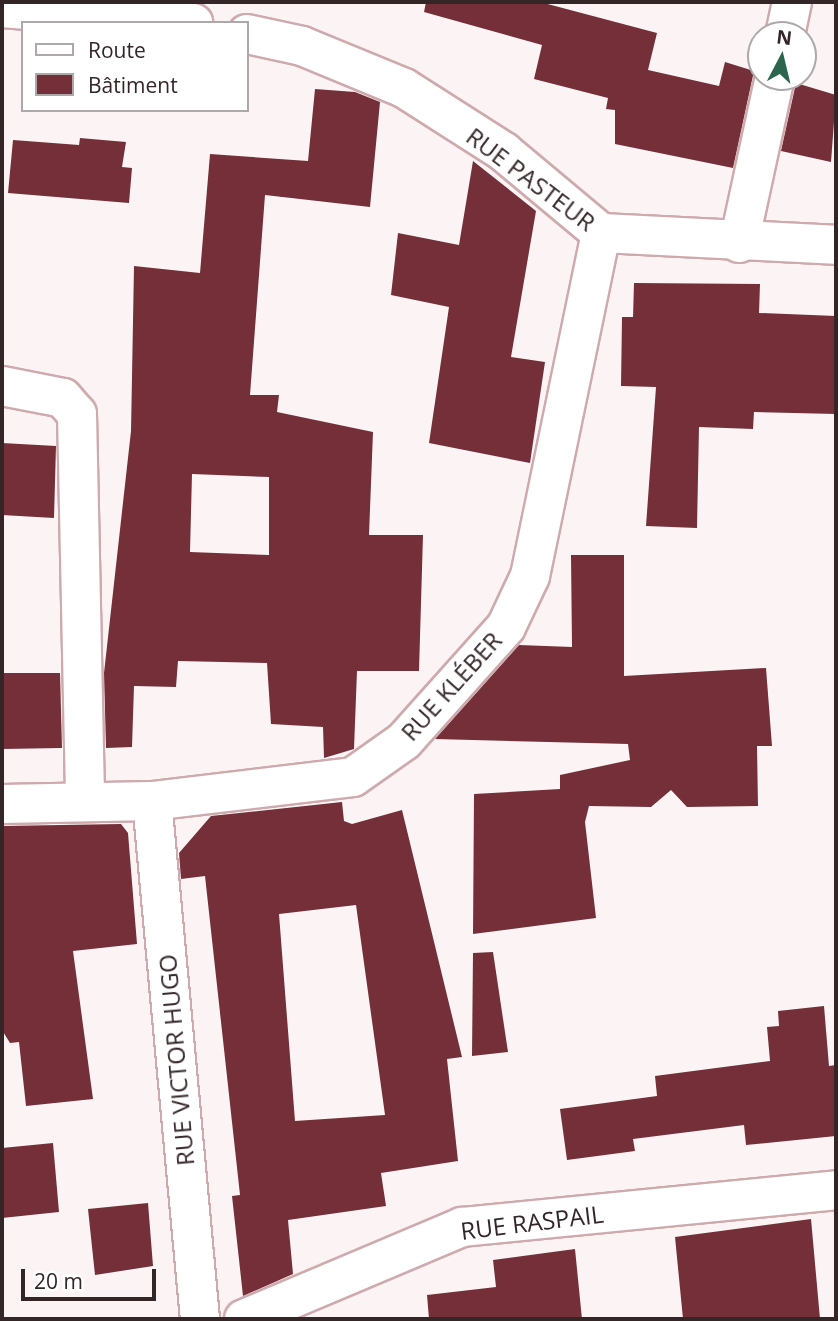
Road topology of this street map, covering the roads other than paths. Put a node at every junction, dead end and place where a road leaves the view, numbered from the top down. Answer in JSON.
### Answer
{"nodes":[{"id":1,"x":201,"y":2,"type":"edge"},
{"id":2,"x":792,"y":2,"type":"edge"},
{"id":3,"x":2,"y":8,"type":"edge"},
{"id":4,"x":168,"y":21,"type":"edge"},
{"id":5,"x":195,"y":21,"type":"edge"},
{"id":6,"x":788,"y":21,"type":"edge"},
{"id":7,"x":248,"y":34,"type":"edge"},
{"id":8,"x":772,"y":91,"type":"edge"},
{"id":9,"x":601,"y":233,"type":"junction"},
{"id":10,"x":739,"y":243,"type":"junction"},
{"id":11,"x":836,"y":244,"type":"edge"},
{"id":12,"x":2,"y":386,"type":"edge"},
{"id":13,"x":152,"y":801,"type":"junction"},
{"id":14,"x":85,"y":802,"type":"junction"},
{"id":15,"x":2,"y":804,"type":"edge"},
{"id":16,"x":836,"y":1190,"type":"edge"},
{"id":17,"x":201,"y":1319,"type":"edge"},
{"id":18,"x":244,"y":1319,"type":"edge"}],
"edges":[{"from":1,"to":5,"type":"street"},
{"from":2,"to":6,"type":"street"},
{"from":3,"to":4,"type":"street"},
{"from":7,"to":9,"type":"street","name":"RUE PASTEUR"},
{"from":8,"to":10,"type":"street"},
{"from":9,"to":10,"type":"street","name":"RUE PASTEUR"},
{"from":9,"to":13,"type":"street","name":"RUE KLÉBER"},
{"from":10,"to":11,"type":"street","name":"RUE PASTEUR"},
{"from":12,"to":14,"type":"street"},
{"from":13,"to":14,"type":"street","name":"RUE KLÉBER"},
{"from":13,"to":17,"type":"street","name":"RUE VICTOR HUGO"},
{"from":14,"to":15,"type":"street","name":"RUE KLÉBER"},
{"from":16,"to":18,"type":"street","name":"RUE RASPAIL"}]}
